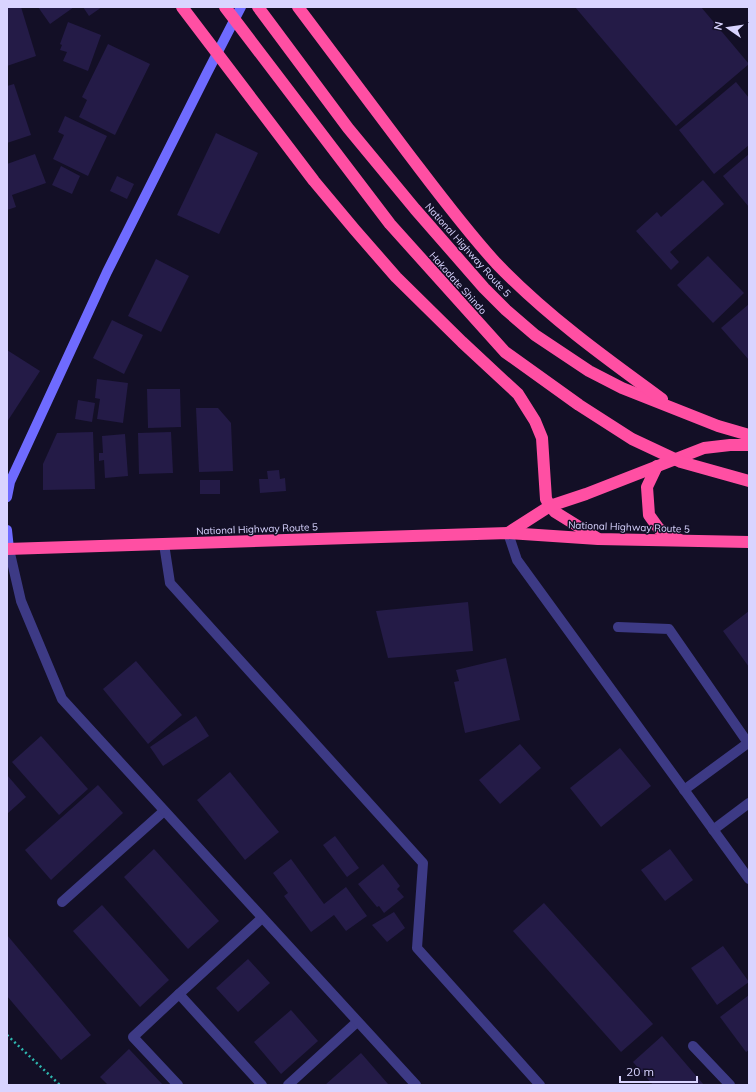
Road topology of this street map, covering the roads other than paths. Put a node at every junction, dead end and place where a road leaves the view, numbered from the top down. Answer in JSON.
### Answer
{"nodes":[{"id":1,"x":182,"y":7,"type":"edge"},
{"id":2,"x":225,"y":7,"type":"edge"},
{"id":3,"x":241,"y":7,"type":"edge"},
{"id":4,"x":298,"y":7,"type":"edge"},
{"id":5,"x":260,"y":10,"type":"edge"},
{"id":6,"x":217,"y":55,"type":"junction"},
{"id":7,"x":676,"y":408,"type":"junction"},
{"id":8,"x":749,"y":435,"type":"edge"},
{"id":9,"x":749,"y":445,"type":"edge"},
{"id":10,"x":657,"y":466,"type":"junction"},
{"id":11,"x":749,"y":481,"type":"edge"},
{"id":12,"x":7,"y":497,"type":"edge"},
{"id":13,"x":550,"y":506,"type":"junction"},
{"id":14,"x":7,"y":530,"type":"edge"},
{"id":15,"x":508,"y":533,"type":"junction"},
{"id":16,"x":598,"y":539,"type":"junction"},
{"id":17,"x":683,"y":541,"type":"junction"},
{"id":18,"x":749,"y":542,"type":"edge"},
{"id":19,"x":164,"y":544,"type":"junction"},
{"id":20,"x":8,"y":549,"type":"edge"},
{"id":21,"x":618,"y":627,"type":"dead end"},
{"id":22,"x":684,"y":790,"type":"junction"},
{"id":23,"x":749,"y":803,"type":"edge"},
{"id":24,"x":164,"y":811,"type":"junction"},
{"id":25,"x":713,"y":830,"type":"junction"},
{"id":26,"x":749,"y":879,"type":"edge"},
{"id":27,"x":62,"y":902,"type":"dead end"},
{"id":28,"x":262,"y":918,"type":"junction"},
{"id":29,"x":179,"y":994,"type":"junction"},
{"id":30,"x":357,"y":1022,"type":"junction"},
{"id":31,"x":693,"y":1046,"type":"dead end"},
{"id":32,"x":178,"y":1085,"type":"edge"},
{"id":33,"x":262,"y":1085,"type":"edge"},
{"id":34,"x":288,"y":1085,"type":"edge"},
{"id":35,"x":416,"y":1085,"type":"edge"},
{"id":36,"x":540,"y":1085,"type":"edge"},
{"id":37,"x":730,"y":1085,"type":"edge"}],
"edges":[{"from":1,"to":6,"type":"highway"},
{"from":2,"to":11,"type":"highway","name":"Hakodate Shindo","bridge":true},
{"from":3,"to":6,"type":"street"},
{"from":4,"to":7,"type":"highway"},
{"from":5,"to":7,"type":"highway","name":"National Highway Route 5"},
{"from":6,"to":12,"type":"street"},
{"from":6,"to":13,"type":"highway"},
{"from":7,"to":8,"type":"highway","name":"National Highway Route 5"},
{"from":9,"to":10,"type":"highway"},
{"from":10,"to":13,"type":"highway"},
{"from":10,"to":17,"type":"highway"},
{"from":13,"to":15,"type":"highway"},
{"from":13,"to":16,"type":"highway"},
{"from":14,"to":20,"type":"street"},
{"from":15,"to":16,"type":"highway","name":"National Highway Route 5"},
{"from":15,"to":19,"type":"highway","name":"National Highway Route 5"},
{"from":15,"to":22,"type":"street"},
{"from":16,"to":17,"type":"highway","name":"National Highway Route 5"},
{"from":17,"to":18,"type":"highway","name":"National Highway Route 5"},
{"from":19,"to":20,"type":"highway","name":"National Highway Route 5"},
{"from":19,"to":36,"type":"street"},
{"from":20,"to":24,"type":"street"},
{"from":21,"to":22,"type":"street"},
{"from":22,"to":25,"type":"street"},
{"from":23,"to":25,"type":"street"},
{"from":24,"to":27,"type":"street"},
{"from":24,"to":28,"type":"street"},
{"from":25,"to":26,"type":"street"},
{"from":28,"to":29,"type":"street"},
{"from":28,"to":30,"type":"street"},
{"from":29,"to":32,"type":"street"},
{"from":29,"to":33,"type":"street"},
{"from":30,"to":34,"type":"street"},
{"from":30,"to":35,"type":"street"},
{"from":31,"to":37,"type":"street"}]}
